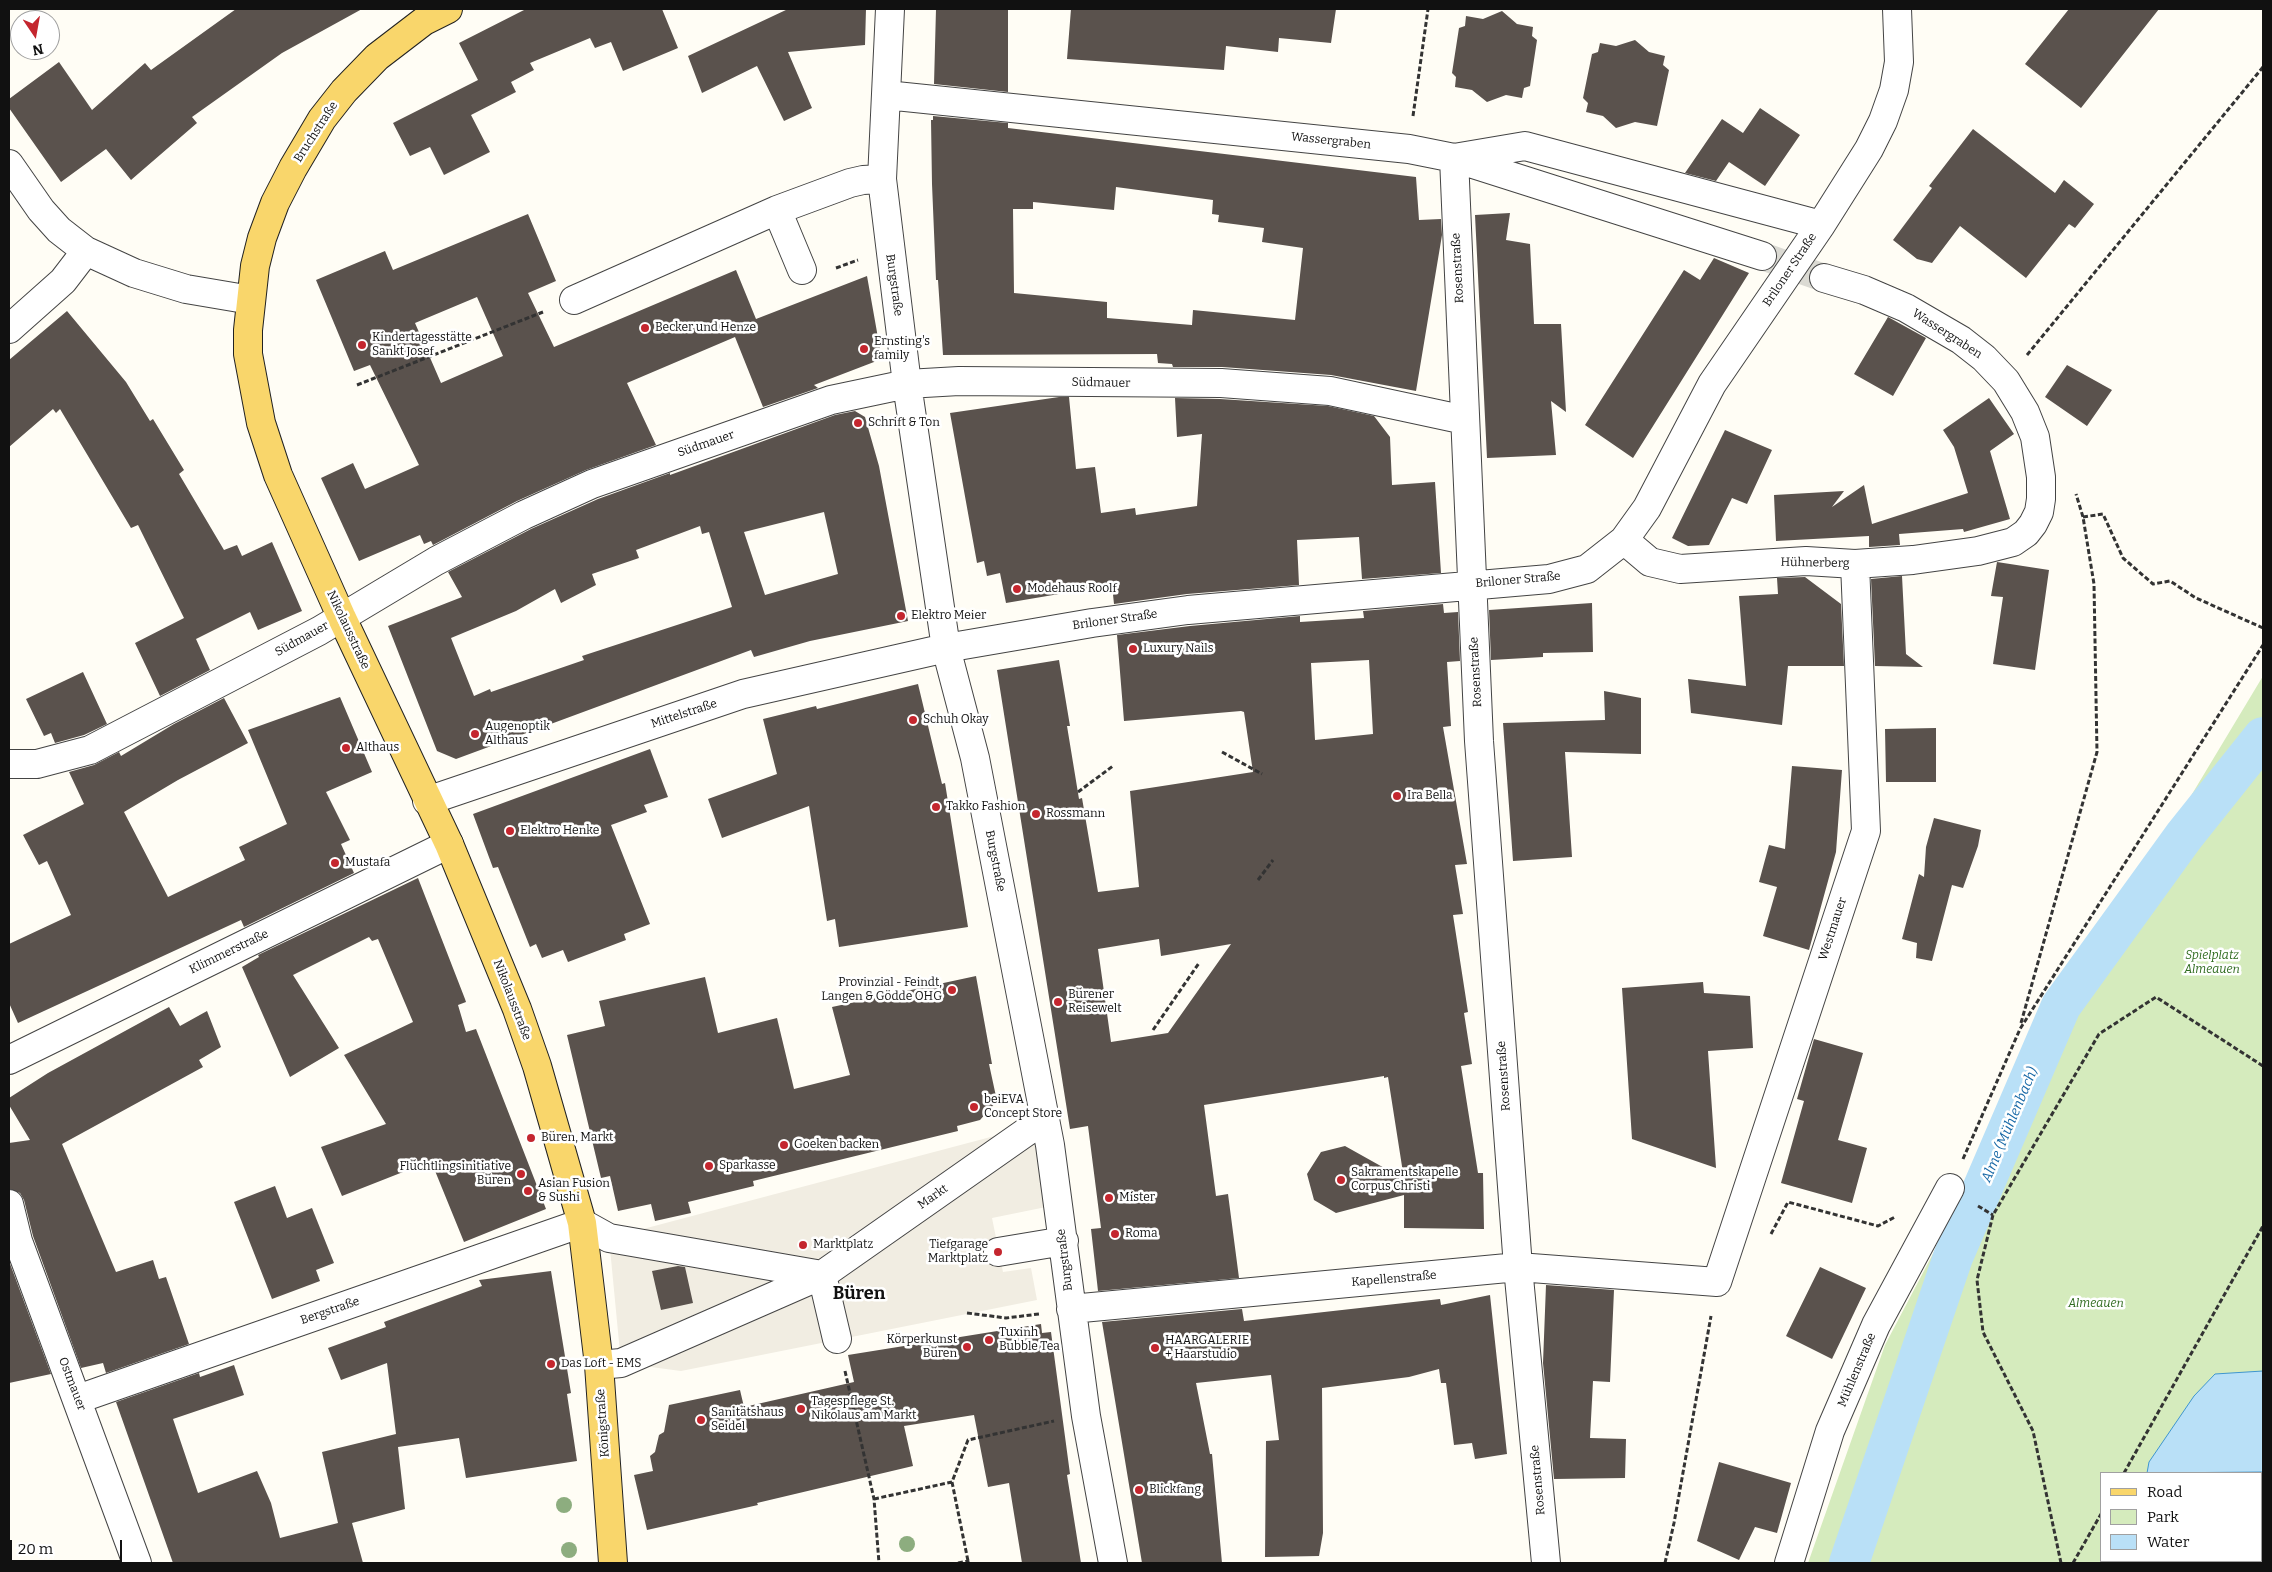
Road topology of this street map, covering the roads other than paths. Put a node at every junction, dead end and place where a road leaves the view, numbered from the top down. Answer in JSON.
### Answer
{"nodes":[{"id":1,"x":448,"y":9,"type":"edge"},
{"id":2,"x":890,"y":9,"type":"edge"},
{"id":3,"x":1897,"y":9,"type":"edge"},
{"id":4,"x":886,"y":95,"type":"junction"},
{"id":5,"x":1454,"y":158,"type":"junction"},
{"id":6,"x":9,"y":164,"type":"edge"},
{"id":7,"x":882,"y":179,"type":"junction"},
{"id":8,"x":777,"y":210,"type":"junction"},
{"id":9,"x":1821,"y":225,"type":"junction"},
{"id":10,"x":86,"y":251,"type":"junction"},
{"id":11,"x":1762,"y":256,"type":"tunnel mouth"},
{"id":12,"x":802,"y":270,"type":"dead end"},
{"id":13,"x":1824,"y":278,"type":"tunnel mouth"},
{"id":14,"x":251,"y":300,"type":"junction"},
{"id":15,"x":574,"y":300,"type":"road end"},
{"id":16,"x":9,"y":329,"type":"edge"},
{"id":17,"x":907,"y":384,"type":"junction"},
{"id":18,"x":1465,"y":420,"type":"junction"},
{"id":19,"x":1624,"y":540,"type":"junction"},
{"id":20,"x":2013,"y":542,"type":"joint"},
{"id":21,"x":1855,"y":564,"type":"junction"},
{"id":22,"x":1471,"y":584,"type":"junction"},
{"id":23,"x":341,"y":616,"type":"junction"},
{"id":24,"x":946,"y":648,"type":"junction"},
{"id":25,"x":9,"y":764,"type":"edge"},
{"id":26,"x":427,"y":801,"type":"junction"},
{"id":27,"x":449,"y":844,"type":"junction"},
{"id":28,"x":9,"y":1060,"type":"edge"},
{"id":29,"x":1046,"y":1124,"type":"junction"},
{"id":30,"x":1950,"y":1188,"type":"road end"},
{"id":31,"x":9,"y":1204,"type":"edge"},
{"id":32,"x":582,"y":1224,"type":"junction"},
{"id":33,"x":1064,"y":1241,"type":"junction"},
{"id":34,"x":998,"y":1252,"type":"dead end"},
{"id":35,"x":1518,"y":1267,"type":"junction"},
{"id":36,"x":822,"y":1275,"type":"junction"},
{"id":37,"x":1717,"y":1282,"type":"joint"},
{"id":38,"x":1071,"y":1309,"type":"junction"},
{"id":39,"x":837,"y":1339,"type":"road end"},
{"id":40,"x":599,"y":1365,"type":"junction"},
{"id":41,"x":78,"y":1399,"type":"junction"},
{"id":42,"x":137,"y":1563,"type":"edge"},
{"id":43,"x":613,"y":1563,"type":"edge"},
{"id":44,"x":1114,"y":1563,"type":"edge"},
{"id":45,"x":1546,"y":1563,"type":"edge"},
{"id":46,"x":1789,"y":1563,"type":"edge"}],
"edges":[{"from":1,"to":14,"type":"main road","name":"Bruchstraße"},
{"from":2,"to":4,"type":"street","name":"Burgstraße"},
{"from":3,"to":9,"type":"street","name":"Briloner Straße"},
{"from":4,"to":5,"type":"street","name":"Wassergraben"},
{"from":4,"to":7,"type":"street","name":"Burgstraße"},
{"from":5,"to":9,"type":"street"},
{"from":5,"to":11,"type":"street","name":"Wassergraben"},
{"from":5,"to":18,"type":"street","name":"Rosenstraße"},
{"from":6,"to":10,"type":"street"},
{"from":7,"to":8,"type":"street"},
{"from":7,"to":17,"type":"street","name":"Burgstraße"},
{"from":8,"to":12,"type":"street"},
{"from":8,"to":15,"type":"street"},
{"from":9,"to":19,"type":"street","name":"Briloner Straße"},
{"from":10,"to":14,"type":"street"},
{"from":10,"to":16,"type":"street"},
{"from":13,"to":20,"type":"street","name":"Wassergraben"},
{"from":14,"to":23,"type":"main road","name":"Nikolausstraße"},
{"from":17,"to":18,"type":"street","name":"Südmauer"},
{"from":17,"to":23,"type":"street","name":"Südmauer"},
{"from":17,"to":24,"type":"street","name":"Burgstraße"},
{"from":18,"to":22,"type":"street","name":"Rosenstraße"},
{"from":19,"to":21,"type":"street","name":"Hühnerberg"},
{"from":19,"to":22,"type":"street","name":"Briloner Straße"},
{"from":20,"to":21,"type":"street","name":"Hühnerberg"},
{"from":21,"to":37,"type":"street","name":"Westmauer"},
{"from":22,"to":24,"type":"street","name":"Briloner Straße"},
{"from":22,"to":35,"type":"street","name":"Rosenstraße"},
{"from":23,"to":25,"type":"street","name":"Südmauer"},
{"from":23,"to":26,"type":"main road","name":"Nikolausstraße"},
{"from":24,"to":26,"type":"street","name":"Mittelstraße"},
{"from":24,"to":29,"type":"street","name":"Burgstraße"},
{"from":26,"to":27,"type":"main road","name":"Nikolausstraße"},
{"from":27,"to":28,"type":"street","name":"Klimmerstraße"},
{"from":27,"to":32,"type":"main road","name":"Nikolausstraße"},
{"from":29,"to":33,"type":"street","name":"Burgstraße"},
{"from":29,"to":36,"type":"street","name":"Markt"},
{"from":30,"to":46,"type":"street","name":"Mühlenstraße"},
{"from":31,"to":41,"type":"street","name":"Ostmauer"},
{"from":32,"to":36,"type":"street"},
{"from":32,"to":40,"type":"main road","name":"Königstraße"},
{"from":32,"to":41,"type":"street","name":"Bergstraße"},
{"from":33,"to":34,"type":"street"},
{"from":33,"to":38,"type":"street","name":"Burgstraße"},
{"from":35,"to":37,"type":"street","name":"Kapellenstraße"},
{"from":35,"to":38,"type":"street","name":"Kapellenstraße"},
{"from":35,"to":45,"type":"street","name":"Rosenstraße"},
{"from":36,"to":39,"type":"street"},
{"from":36,"to":40,"type":"street","name":"Markt"},
{"from":38,"to":44,"type":"street","name":"Burgstraße"},
{"from":40,"to":43,"type":"main road","name":"Königstraße"},
{"from":41,"to":42,"type":"street","name":"Ostmauer"}]}
